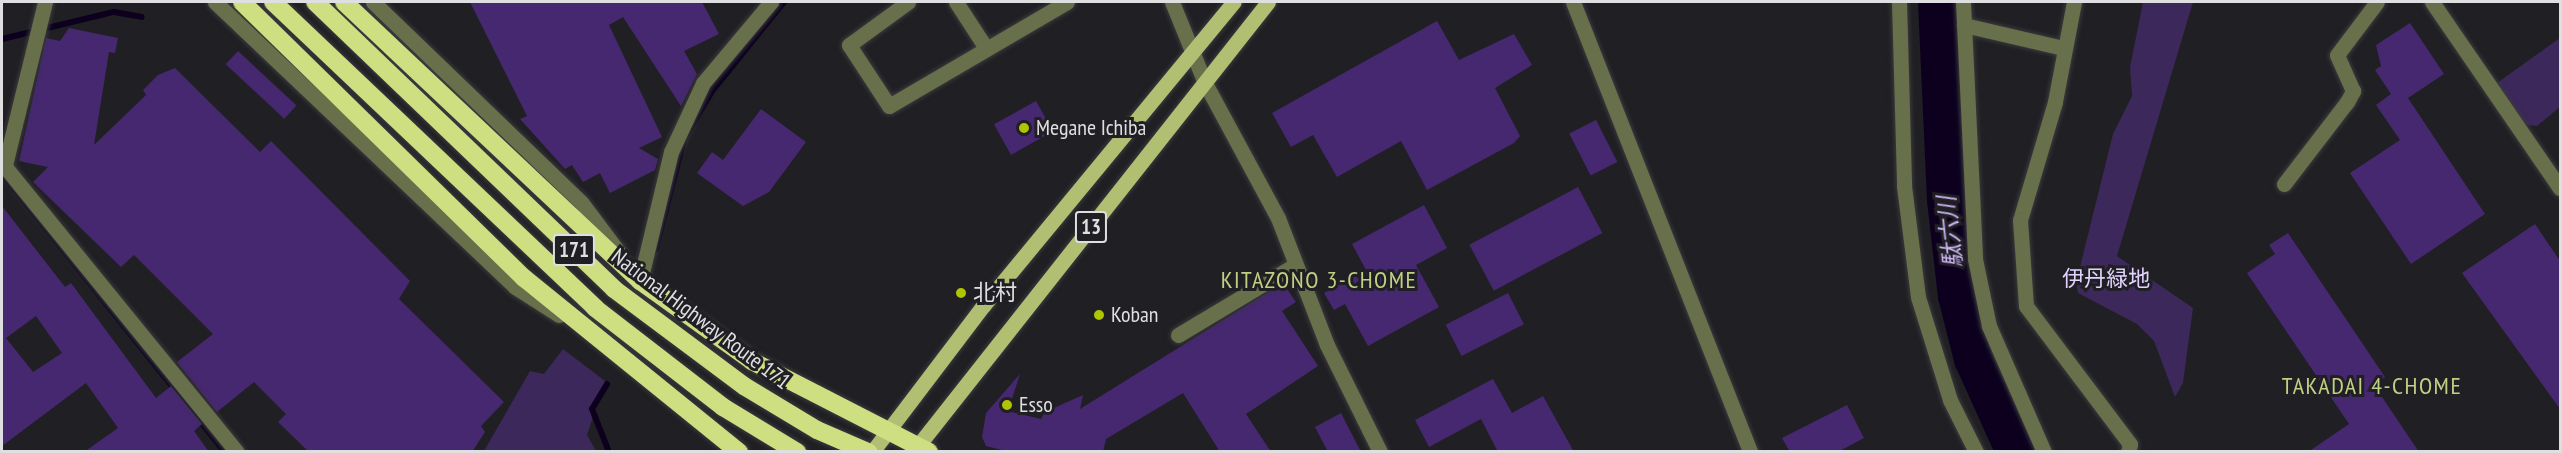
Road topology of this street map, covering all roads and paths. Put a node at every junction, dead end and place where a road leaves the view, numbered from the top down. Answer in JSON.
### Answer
{"nodes":[{"id":1,"x":45,"y":2,"type":"edge"},
{"id":2,"x":215,"y":2,"type":"edge"},
{"id":3,"x":242,"y":2,"type":"edge"},
{"id":4,"x":273,"y":2,"type":"edge"},
{"id":5,"x":315,"y":2,"type":"edge"},
{"id":6,"x":344,"y":2,"type":"edge"},
{"id":7,"x":373,"y":2,"type":"edge"},
{"id":8,"x":771,"y":2,"type":"edge"},
{"id":9,"x":908,"y":2,"type":"edge"},
{"id":10,"x":956,"y":2,"type":"edge"},
{"id":11,"x":1067,"y":2,"type":"edge"},
{"id":12,"x":1172,"y":2,"type":"edge"},
{"id":13,"x":1234,"y":2,"type":"edge"},
{"id":14,"x":1268,"y":2,"type":"edge"},
{"id":15,"x":1573,"y":2,"type":"edge"},
{"id":16,"x":1899,"y":2,"type":"edge"},
{"id":17,"x":1964,"y":2,"type":"edge"},
{"id":18,"x":2074,"y":2,"type":"edge"},
{"id":19,"x":2377,"y":2,"type":"edge"},
{"id":20,"x":2432,"y":2,"type":"edge"},
{"id":21,"x":1964,"y":26,"type":"junction"},
{"id":22,"x":986,"y":48,"type":"junction"},
{"id":23,"x":2063,"y":48,"type":"junction"},
{"id":24,"x":1194,"y":52,"type":"junction"},
{"id":25,"x":1205,"y":83,"type":"junction"},
{"id":26,"x":3,"y":164,"type":"edge"},
{"id":27,"x":2284,"y":184,"type":"dead end"},
{"id":28,"x":2560,"y":188,"type":"edge"},
{"id":29,"x":1295,"y":265,"type":"junction"},
{"id":30,"x":640,"y":281,"type":"junction"},
{"id":31,"x":1178,"y":335,"type":"dead end"},
{"id":32,"x":622,"y":355,"type":"junction"},
{"id":33,"x":886,"y":433,"type":"junction"},
{"id":34,"x":920,"y":450,"type":"edge"},
{"id":35,"x":237,"y":452,"type":"edge"},
{"id":36,"x":739,"y":452,"type":"edge"},
{"id":37,"x":797,"y":452,"type":"edge"},
{"id":38,"x":870,"y":452,"type":"edge"},
{"id":39,"x":1380,"y":452,"type":"edge"},
{"id":40,"x":1750,"y":452,"type":"edge"},
{"id":41,"x":1976,"y":452,"type":"edge"},
{"id":42,"x":2044,"y":452,"type":"edge"},
{"id":43,"x":2128,"y":452,"type":"edge"}],
"edges":[{"from":1,"to":26,"type":"street"},
{"from":2,"to":32,"type":"street"},
{"from":3,"to":32,"type":"highway","number":"171"},
{"from":4,"to":37,"type":"highway","number":"171"},
{"from":5,"to":38,"type":"highway","name":"National Highway Route 171","number":"171"},
{"from":6,"to":30,"type":"highway","number":"171"},
{"from":7,"to":30,"type":"street"},
{"from":8,"to":30,"type":"street"},
{"from":9,"to":22,"type":"street"},
{"from":10,"to":22,"type":"street"},
{"from":11,"to":22,"type":"street"},
{"from":12,"to":24,"type":"street"},
{"from":13,"to":24,"type":"main road","number":"13"},
{"from":14,"to":25,"type":"main road","number":"13"},
{"from":15,"to":40,"type":"street"},
{"from":16,"to":41,"type":"street"},
{"from":17,"to":21,"type":"street"},
{"from":18,"to":23,"type":"street"},
{"from":19,"to":27,"type":"street"},
{"from":20,"to":28,"type":"street"},
{"from":21,"to":23,"type":"street"},
{"from":21,"to":42,"type":"street"},
{"from":23,"to":43,"type":"street"},
{"from":24,"to":25,"type":"street"},
{"from":24,"to":33,"type":"main road","number":"13"},
{"from":25,"to":29,"type":"street"},
{"from":25,"to":34,"type":"main road","number":"13"},
{"from":26,"to":35,"type":"street"},
{"from":29,"to":31,"type":"street"},
{"from":29,"to":39,"type":"street"},
{"from":30,"to":33,"type":"highway","number":"171"},
{"from":32,"to":36,"type":"highway","number":"171"},
{"from":33,"to":34,"type":"highway","number":"171"},
{"from":33,"to":38,"type":"main road","number":"13"}]}
